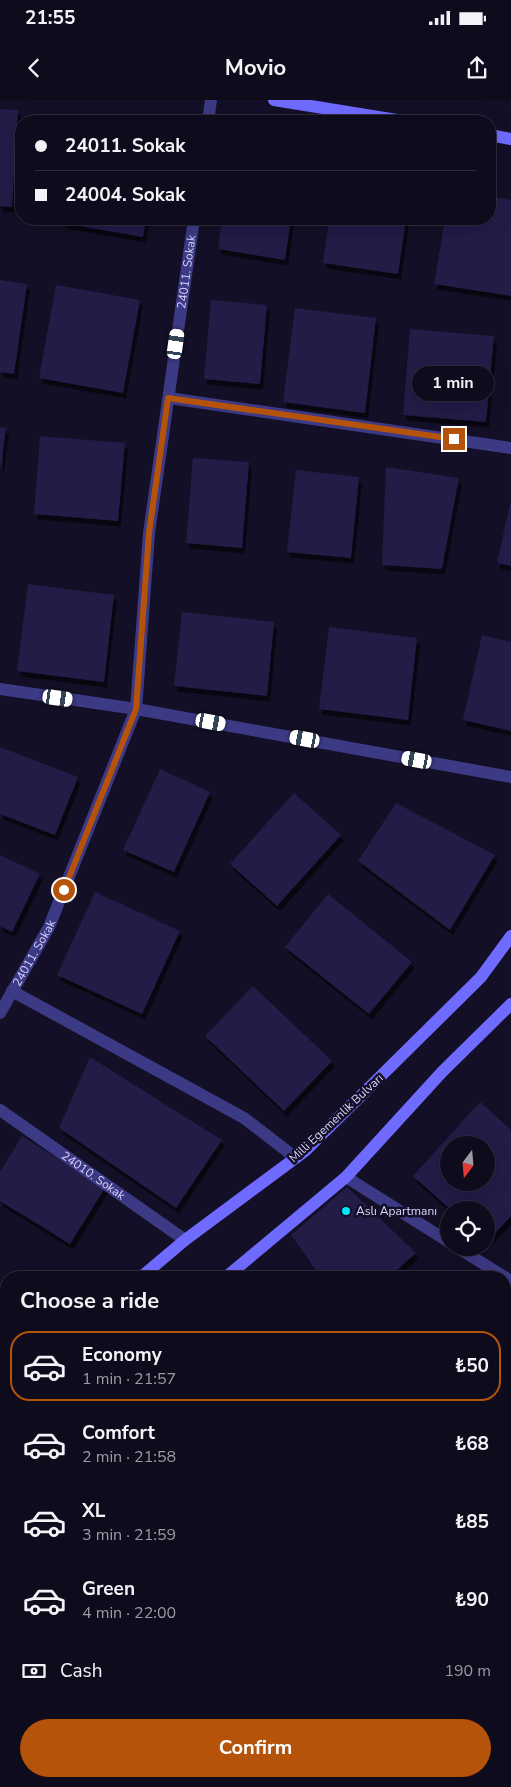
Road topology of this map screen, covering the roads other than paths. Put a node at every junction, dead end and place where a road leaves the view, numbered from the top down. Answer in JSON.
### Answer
{"nodes":[{"id":1,"x":211,"y":100,"type":"edge"},
{"id":2,"x":274,"y":100,"type":"edge"},
{"id":3,"x":209,"y":115,"type":"edge"},
{"id":4,"x":366,"y":115,"type":"edge"},
{"id":5,"x":496,"y":137,"type":"edge"},
{"id":6,"x":511,"y":139,"type":"edge"},
{"id":7,"x":193,"y":225,"type":"edge"},
{"id":8,"x":168,"y":398,"type":"junction"},
{"id":9,"x":511,"y":448,"type":"edge"},
{"id":10,"x":0,"y":689,"type":"edge"},
{"id":11,"x":136,"y":709,"type":"junction"},
{"id":12,"x":511,"y":777,"type":"edge"},
{"id":13,"x":511,"y":936,"type":"edge"},
{"id":14,"x":12,"y":991,"type":"junction"},
{"id":15,"x":511,"y":1004,"type":"edge"},
{"id":16,"x":0,"y":1013,"type":"edge"},
{"id":17,"x":0,"y":1110,"type":"edge"},
{"id":18,"x":296,"y":1158,"type":"junction"},
{"id":19,"x":346,"y":1177,"type":"junction"},
{"id":20,"x":440,"y":1236,"type":"edge"},
{"id":21,"x":185,"y":1240,"type":"junction"},
{"id":22,"x":471,"y":1256,"type":"edge"},
{"id":23,"x":148,"y":1271,"type":"edge"},
{"id":24,"x":233,"y":1271,"type":"edge"},
{"id":25,"x":495,"y":1271,"type":"edge"}],
"edges":[{"from":1,"to":3,"type":"street"},
{"from":2,"to":4,"type":"main road"},
{"from":5,"to":6,"type":"main road"},
{"from":7,"to":8,"type":"street","name":"24011. Sokak"},
{"from":8,"to":9,"type":"street"},
{"from":8,"to":11,"type":"street","name":"24011. Sokak"},
{"from":10,"to":11,"type":"street"},
{"from":11,"to":12,"type":"street"},
{"from":11,"to":14,"type":"street","name":"24011. Sokak"},
{"from":13,"to":18,"type":"main road","name":"Milli Egemenlik Bulvarı"},
{"from":14,"to":16,"type":"street","name":"24011. Sokak"},
{"from":14,"to":18,"type":"street"},
{"from":15,"to":19,"type":"main road"},
{"from":17,"to":21,"type":"street","name":"24010. Sokak"},
{"from":18,"to":21,"type":"main road","name":"Milli Egemenlik Bulvarı"},
{"from":19,"to":20,"type":"street"},
{"from":19,"to":24,"type":"main road"},
{"from":21,"to":23,"type":"main road","name":"Milli Egemenlik Bulvarı"},
{"from":22,"to":25,"type":"street"}]}
